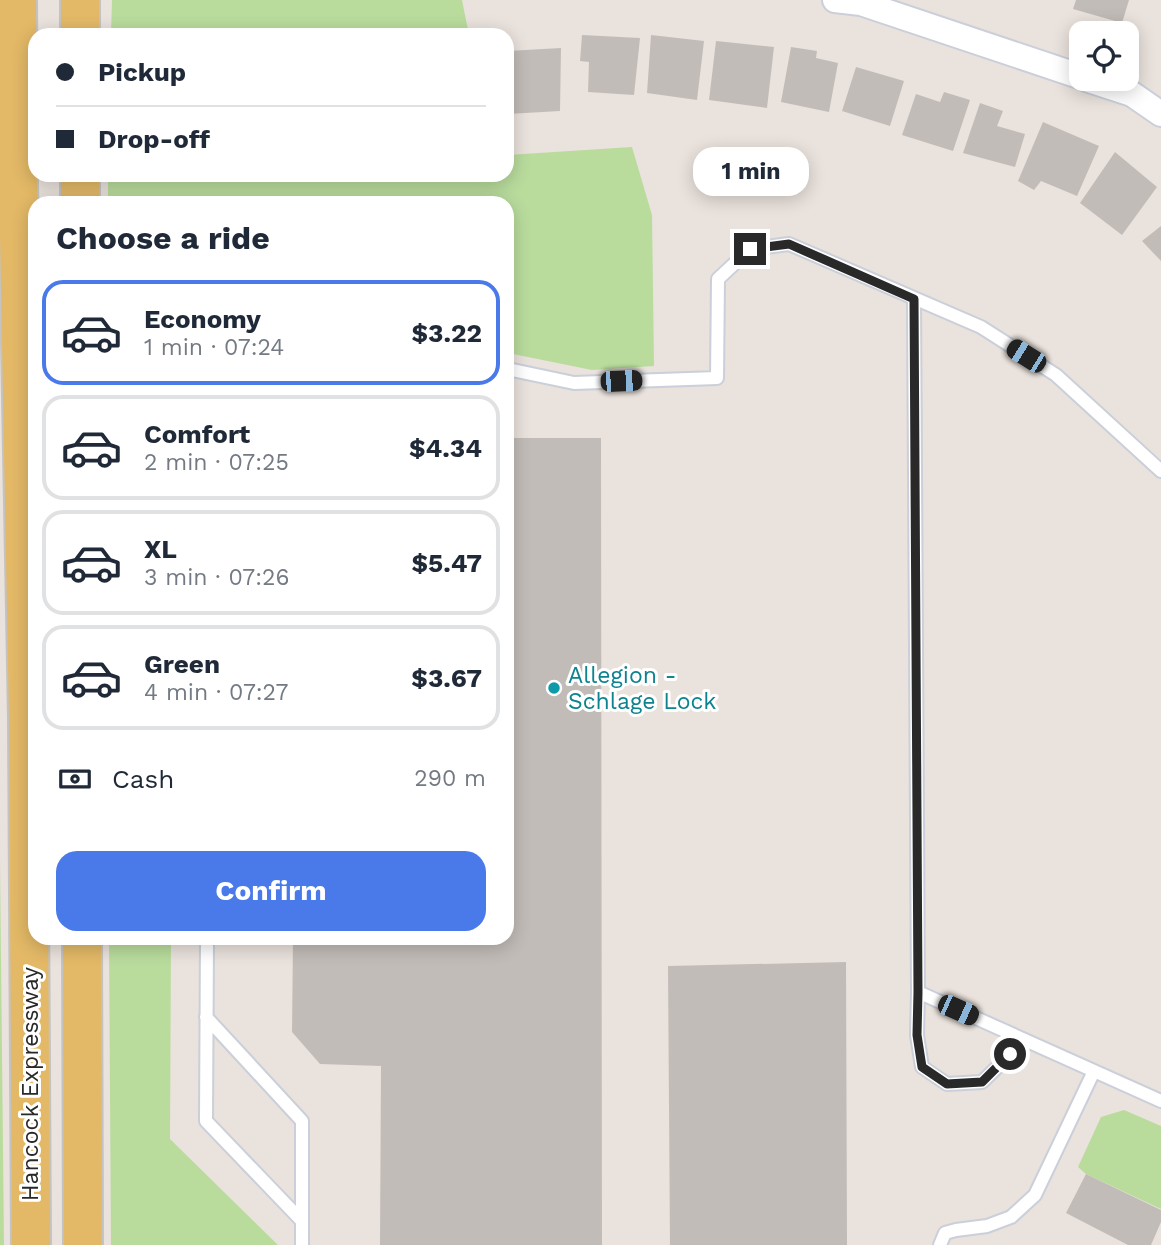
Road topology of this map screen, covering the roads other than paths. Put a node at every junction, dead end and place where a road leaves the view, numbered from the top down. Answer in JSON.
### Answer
{"nodes":[{"id":1,"x":17,"y":0,"type":"edge"},
{"id":2,"x":80,"y":0,"type":"edge"},
{"id":3,"x":835,"y":0,"type":"edge"},
{"id":4,"x":861,"y":2,"type":"edge"},
{"id":5,"x":80,"y":28,"type":"edge"},
{"id":6,"x":1069,"y":73,"type":"edge"},
{"id":7,"x":1123,"y":91,"type":"edge"},
{"id":8,"x":1161,"y":114,"type":"edge"},
{"id":9,"x":914,"y":299,"type":"junction"},
{"id":10,"x":514,"y":370,"type":"edge"},
{"id":11,"x":1161,"y":471,"type":"edge"},
{"id":12,"x":28,"y":669,"type":"edge"},
{"id":13,"x":30,"y":945,"type":"edge"},
{"id":14,"x":82,"y":945,"type":"edge"},
{"id":15,"x":206,"y":945,"type":"edge"},
{"id":16,"x":918,"y":992,"type":"junction"},
{"id":17,"x":206,"y":1017,"type":"junction"},
{"id":18,"x":1025,"y":1040,"type":"junction"},
{"id":19,"x":1094,"y":1071,"type":"junction"},
{"id":20,"x":1161,"y":1101,"type":"edge"},
{"id":21,"x":302,"y":1221,"type":"junction"},
{"id":22,"x":31,"y":1245,"type":"edge"},
{"id":23,"x":83,"y":1245,"type":"edge"},
{"id":24,"x":302,"y":1245,"type":"edge"},
{"id":25,"x":940,"y":1245,"type":"edge"}],
"edges":[{"from":1,"to":12,"type":"main road","name":"Hancock Expressway"},
{"from":2,"to":5,"type":"main road"},
{"from":3,"to":4,"type":"street"},
{"from":4,"to":6,"type":"street"},
{"from":7,"to":8,"type":"street"},
{"from":9,"to":10,"type":"lane"},
{"from":9,"to":11,"type":"lane"},
{"from":9,"to":16,"type":"lane"},
{"from":13,"to":22,"type":"main road","name":"Hancock Expressway"},
{"from":14,"to":23,"type":"main road"},
{"from":15,"to":17,"type":"lane"},
{"from":16,"to":18,"type":"lane"},
{"from":16,"to":18,"type":"lane"},
{"from":17,"to":21,"type":"lane"},
{"from":17,"to":21,"type":"lane"},
{"from":18,"to":19,"type":"lane"},
{"from":19,"to":20,"type":"lane"},
{"from":19,"to":25,"type":"lane"},
{"from":21,"to":24,"type":"lane"}]}
